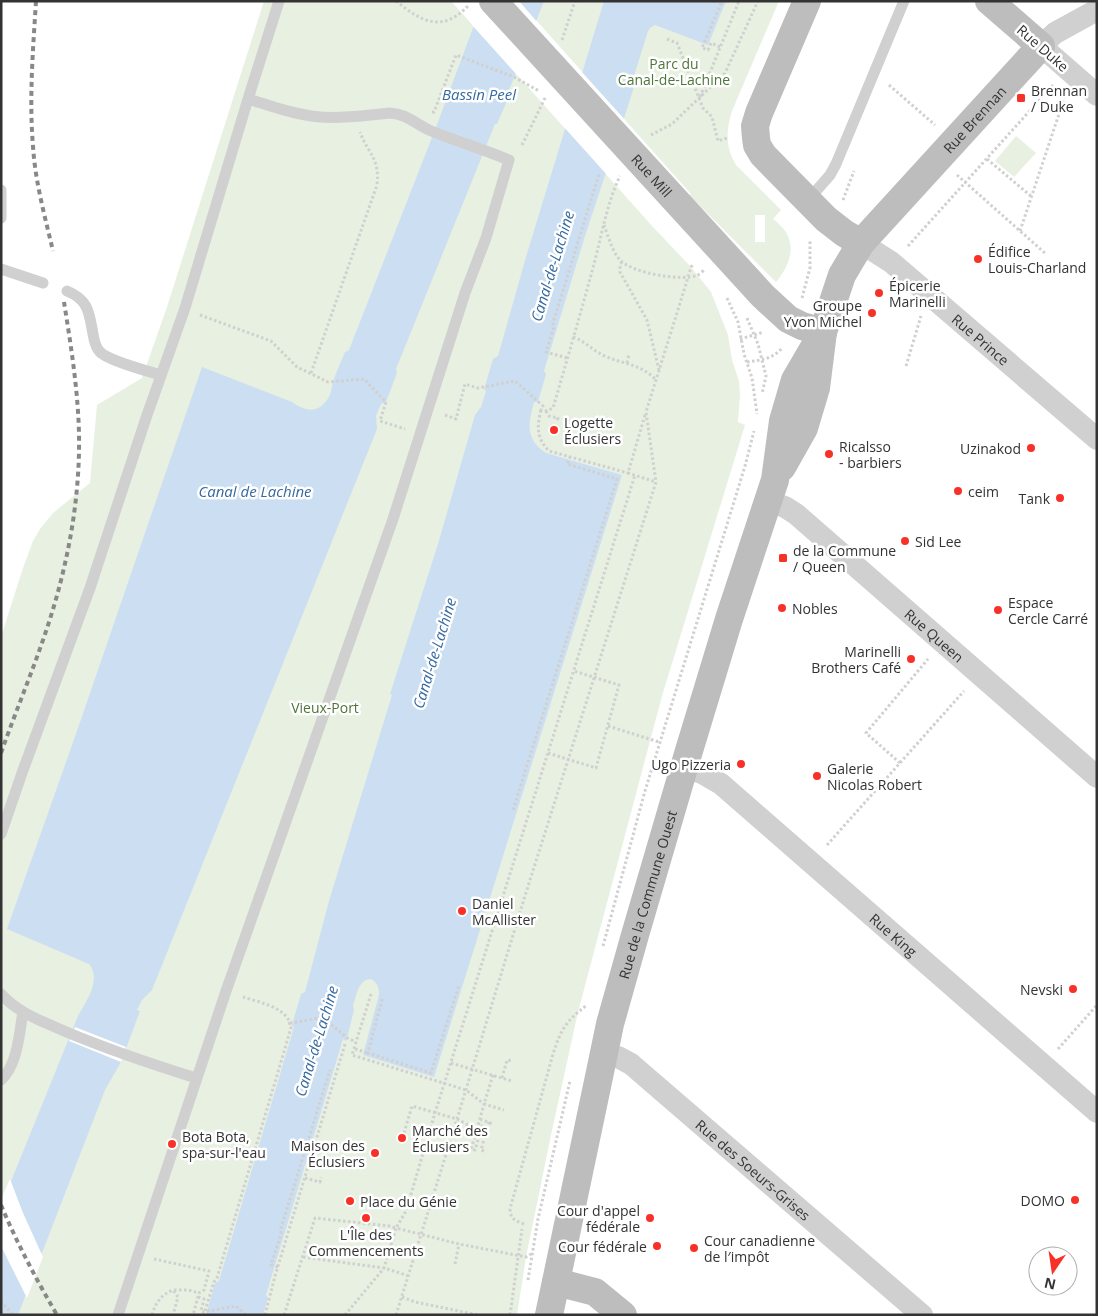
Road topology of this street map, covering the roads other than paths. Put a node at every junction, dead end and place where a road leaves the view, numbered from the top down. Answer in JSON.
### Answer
{"nodes":[{"id":1,"x":279,"y":1,"type":"edge"},
{"id":2,"x":493,"y":1,"type":"edge"},
{"id":3,"x":807,"y":1,"type":"edge"},
{"id":4,"x":904,"y":1,"type":"edge"},
{"id":5,"x":989,"y":1,"type":"edge"},
{"id":6,"x":1097,"y":10,"type":"edge"},
{"id":7,"x":1041,"y":46,"type":"junction"},
{"id":8,"x":1097,"y":95,"type":"edge"},
{"id":9,"x":248,"y":99,"type":"junction"},
{"id":10,"x":1,"y":190,"type":"edge"},
{"id":11,"x":808,"y":200,"type":"junction"},
{"id":12,"x":1,"y":218,"type":"edge"},
{"id":13,"x":861,"y":243,"type":"junction"},
{"id":14,"x":1,"y":269,"type":"edge"},
{"id":15,"x":43,"y":283,"type":"dead end"},
{"id":16,"x":67,"y":291,"type":"dead end"},
{"id":17,"x":823,"y":332,"type":"junction"},
{"id":18,"x":161,"y":375,"type":"junction"},
{"id":19,"x":1097,"y":439,"type":"edge"},
{"id":20,"x":771,"y":491,"type":"junction"},
{"id":21,"x":684,"y":767,"type":"junction"},
{"id":22,"x":1097,"y":777,"type":"edge"},
{"id":23,"x":1,"y":834,"type":"edge"},
{"id":24,"x":1,"y":994,"type":"edge"},
{"id":25,"x":23,"y":1012,"type":"junction"},
{"id":26,"x":604,"y":1053,"type":"junction"},
{"id":27,"x":196,"y":1078,"type":"junction"},
{"id":28,"x":1,"y":1080,"type":"edge"},
{"id":29,"x":1097,"y":1112,"type":"edge"},
{"id":30,"x":556,"y":1282,"type":"junction"},
{"id":31,"x":118,"y":1315,"type":"edge"},
{"id":32,"x":549,"y":1315,"type":"edge"},
{"id":33,"x":623,"y":1315,"type":"edge"},
{"id":34,"x":922,"y":1315,"type":"edge"}],
"edges":[{"from":1,"to":9,"type":"lane"},
{"from":2,"to":17,"type":"street","name":"Rue Mill"},
{"from":3,"to":11,"type":"street"},
{"from":4,"to":11,"type":"lane"},
{"from":5,"to":7,"type":"street","name":"Rue Duke"},
{"from":6,"to":7,"type":"street","name":"Rue Brennan"},
{"from":7,"to":8,"type":"street","name":"Rue Duke"},
{"from":7,"to":13,"type":"street","name":"Rue Brennan"},
{"from":9,"to":18,"type":"lane"},
{"from":9,"to":27,"type":"lane"},
{"from":10,"to":12,"type":"lane"},
{"from":11,"to":13,"type":"street"},
{"from":13,"to":17,"type":"street","name":"Rue de la Commune Ouest"},
{"from":13,"to":19,"type":"street","name":"Rue Prince"},
{"from":14,"to":15,"type":"lane"},
{"from":16,"to":18,"type":"lane"},
{"from":17,"to":20,"type":"street","name":"Rue de la Commune Ouest"},
{"from":18,"to":23,"type":"lane"},
{"from":20,"to":21,"type":"street","name":"Rue de la Commune Ouest"},
{"from":20,"to":22,"type":"street","name":"Rue Queen"},
{"from":21,"to":26,"type":"street","name":"Rue de la Commune Ouest"},
{"from":21,"to":29,"type":"street","name":"Rue King"},
{"from":24,"to":25,"type":"lane"},
{"from":25,"to":27,"type":"lane"},
{"from":25,"to":28,"type":"lane"},
{"from":26,"to":30,"type":"street","name":"Rue de la Commune Ouest"},
{"from":26,"to":34,"type":"street","name":"Rue des Soeurs-Grises"},
{"from":27,"to":31,"type":"lane"},
{"from":30,"to":32,"type":"street","name":"Rue de la Commune Ouest"},
{"from":30,"to":33,"type":"street"}]}
